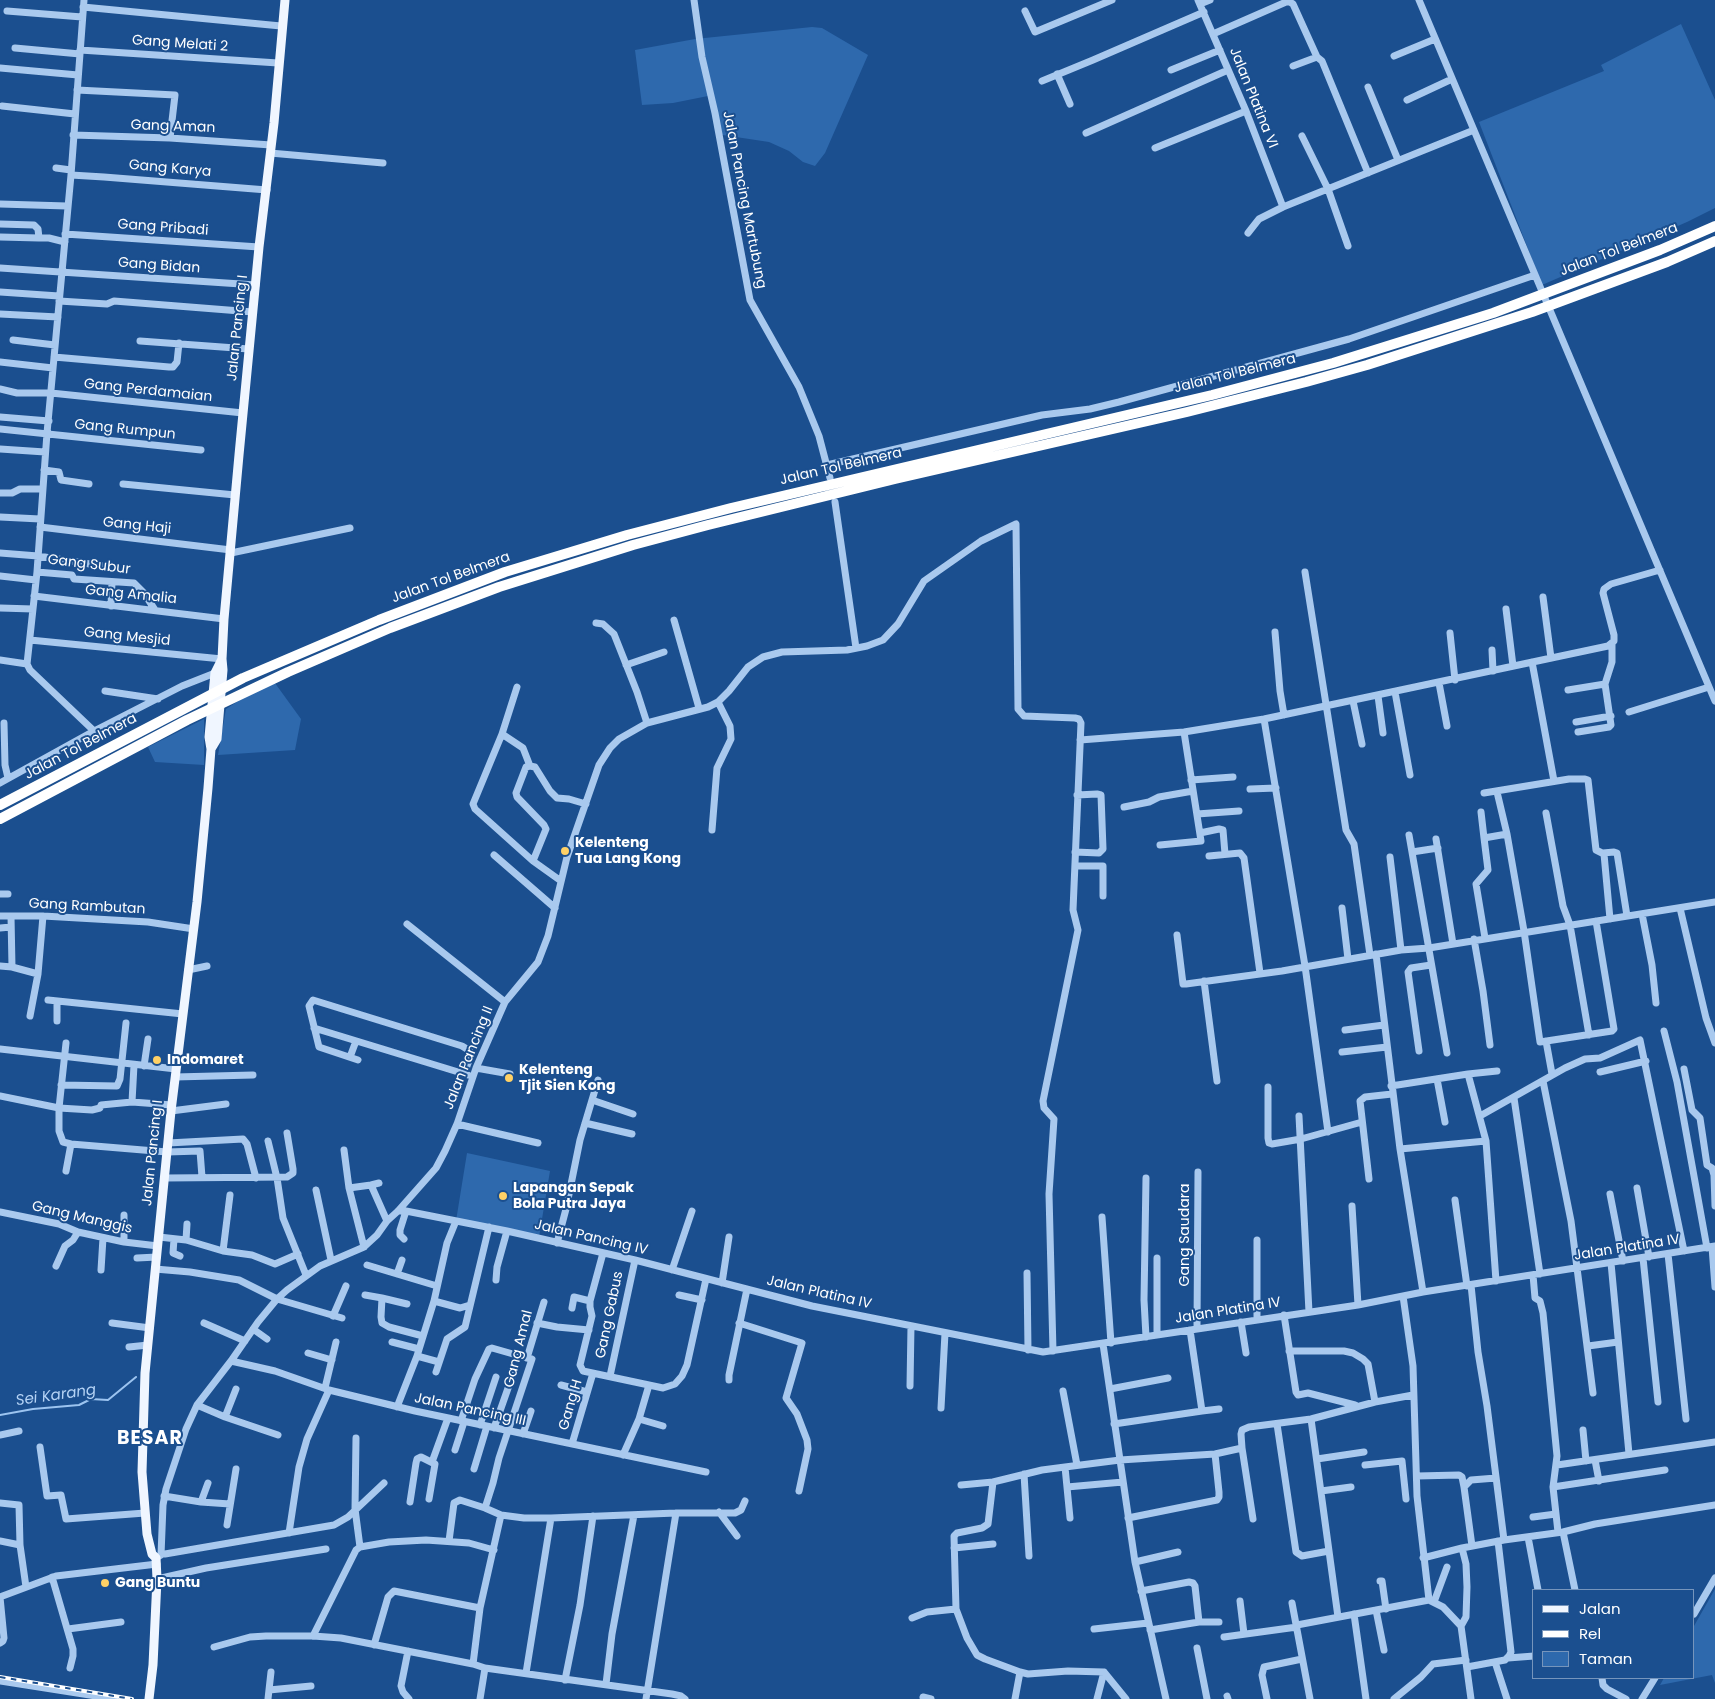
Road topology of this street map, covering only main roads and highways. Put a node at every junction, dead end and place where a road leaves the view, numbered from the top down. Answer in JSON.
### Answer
{"nodes":[{"id":1,"x":285,"y":0,"type":"edge"},
{"id":2,"x":1715,"y":226,"type":"edge"},
{"id":3,"x":1715,"y":241,"type":"edge"},
{"id":4,"x":222,"y":659,"type":"junction"},
{"id":5,"x":211,"y":749,"type":"junction"},
{"id":6,"x":0,"y":805,"type":"edge"},
{"id":7,"x":0,"y":819,"type":"edge"},
{"id":8,"x":149,"y":1699,"type":"edge"}],
"edges":[{"from":1,"to":4,"type":"main road","name":"Jalan Pancing I"},
{"from":2,"to":6,"type":"highway","name":"Jalan Tol Belmera"},
{"from":3,"to":7,"type":"highway","name":"Jalan Tol Belmera"},
{"from":4,"to":5,"type":"main road","name":"Jalan Pancing I"},
{"from":4,"to":5,"type":"main road","name":"Jalan Pancing I"},
{"from":5,"to":8,"type":"main road","name":"Jalan Pancing I"}]}
